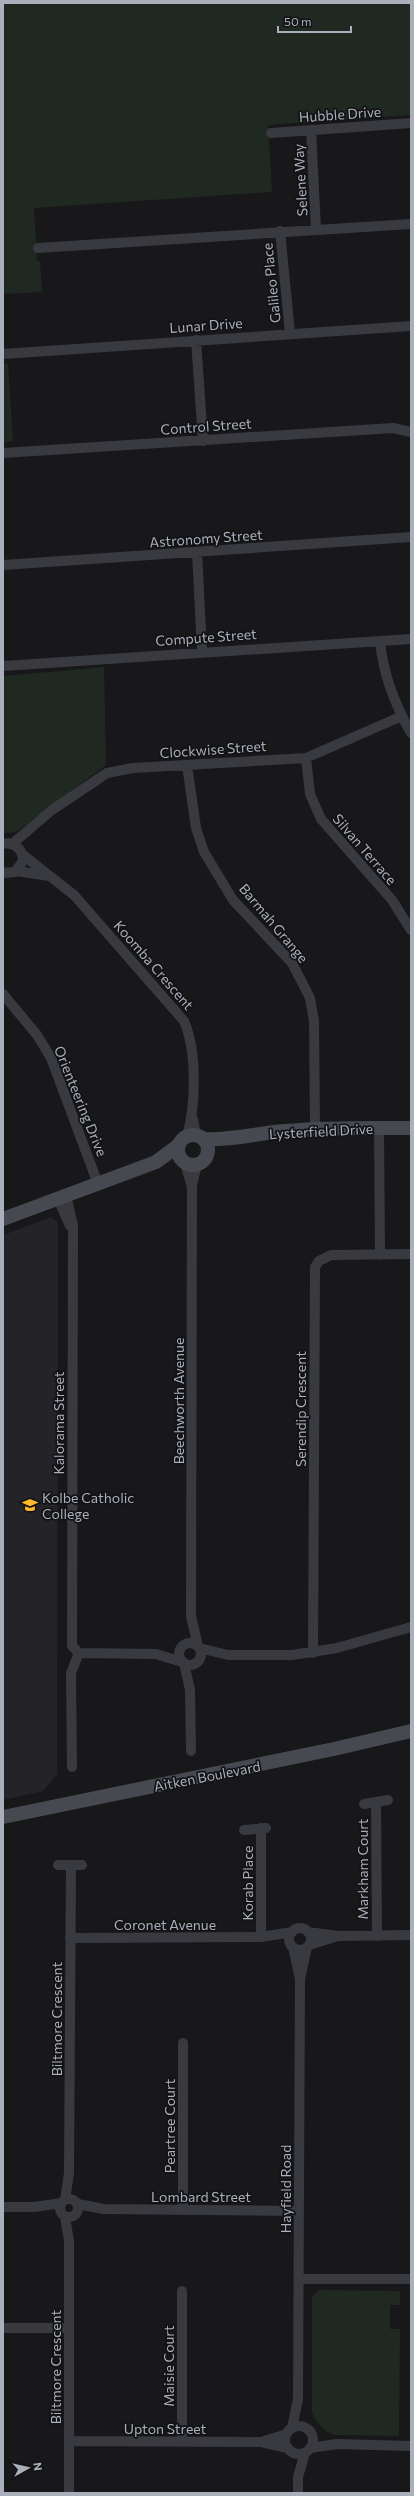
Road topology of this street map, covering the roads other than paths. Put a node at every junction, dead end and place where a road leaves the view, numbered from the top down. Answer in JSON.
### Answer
{"nodes":[{"id":1,"x":411,"y":123,"type":"edge"},
{"id":2,"x":312,"y":130,"type":"junction"},
{"id":3,"x":271,"y":133,"type":"dead end"},
{"id":4,"x":411,"y":224,"type":"edge"},
{"id":5,"x":316,"y":228,"type":"junction"},
{"id":6,"x":280,"y":231,"type":"junction"},
{"id":7,"x":38,"y":248,"type":"dead end"},
{"id":8,"x":411,"y":326,"type":"edge"},
{"id":9,"x":290,"y":333,"type":"junction"},
{"id":10,"x":196,"y":340,"type":"junction"},
{"id":11,"x":3,"y":354,"type":"edge"},
{"id":12,"x":411,"y":432,"type":"edge"},
{"id":13,"x":202,"y":441,"type":"junction"},
{"id":14,"x":3,"y":453,"type":"edge"},
{"id":15,"x":411,"y":537,"type":"edge"},
{"id":16,"x":197,"y":552,"type":"junction"},
{"id":17,"x":3,"y":565,"type":"edge"},
{"id":18,"x":411,"y":639,"type":"edge"},
{"id":19,"x":380,"y":641,"type":"junction"},
{"id":20,"x":202,"y":651,"type":"junction"},
{"id":21,"x":3,"y":666,"type":"edge"},
{"id":22,"x":402,"y":716,"type":"junction"},
{"id":23,"x":411,"y":733,"type":"edge"},
{"id":24,"x":306,"y":758,"type":"junction"},
{"id":25,"x":187,"y":765,"type":"junction"},
{"id":26,"x":34,"y":824,"type":"junction"},
{"id":27,"x":6,"y":843,"type":"edge"},
{"id":28,"x":23,"y":854,"type":"junction"},
{"id":29,"x":17,"y":871,"type":"junction"},
{"id":30,"x":3,"y":874,"type":"edge"},
{"id":31,"x":51,"y":876,"type":"junction"},
{"id":32,"x":411,"y":930,"type":"edge"},
{"id":33,"x":3,"y":994,"type":"edge"},
{"id":34,"x":379,"y":1128,"type":"junction"},
{"id":35,"x":411,"y":1128,"type":"edge"},
{"id":36,"x":316,"y":1129,"type":"junction"},
{"id":37,"x":191,"y":1139,"type":"junction"},
{"id":38,"x":231,"y":1139,"type":"junction"},
{"id":39,"x":207,"y":1153,"type":"junction"},
{"id":40,"x":156,"y":1162,"type":"junction"},
{"id":41,"x":188,"y":1162,"type":"junction"},
{"id":42,"x":98,"y":1184,"type":"junction"},
{"id":43,"x":62,"y":1197,"type":"junction"},
{"id":44,"x":3,"y":1219,"type":"edge"},
{"id":45,"x":411,"y":1254,"type":"edge"},
{"id":46,"x":380,"y":1255,"type":"junction"},
{"id":47,"x":192,"y":1616,"type":"junction"},
{"id":48,"x":411,"y":1628,"type":"edge"},
{"id":49,"x":184,"y":1645,"type":"junction"},
{"id":50,"x":199,"y":1647,"type":"junction"},
{"id":51,"x":80,"y":1653,"type":"junction"},
{"id":52,"x":314,"y":1653,"type":"junction"},
{"id":53,"x":156,"y":1654,"type":"junction"},
{"id":54,"x":228,"y":1655,"type":"junction"},
{"id":55,"x":183,"y":1662,"type":"junction"},
{"id":56,"x":198,"y":1663,"type":"junction"},
{"id":57,"x":190,"y":1690,"type":"junction"},
{"id":58,"x":411,"y":1731,"type":"edge"},
{"id":59,"x":191,"y":1751,"type":"dead end"},
{"id":60,"x":72,"y":1767,"type":"dead end"},
{"id":61,"x":388,"y":1800,"type":"dead end"},
{"id":62,"x":376,"y":1802,"type":"junction"},
{"id":63,"x":364,"y":1804,"type":"dead end"},
{"id":64,"x":3,"y":1817,"type":"edge"},
{"id":65,"x":244,"y":1830,"type":"dead end"},
{"id":66,"x":58,"y":1865,"type":"dead end"},
{"id":67,"x":70,"y":1865,"type":"junction"},
{"id":68,"x":82,"y":1865,"type":"dead end"},
{"id":69,"x":292,"y":1932,"type":"junction"},
{"id":70,"x":308,"y":1932,"type":"junction"},
{"id":71,"x":338,"y":1936,"type":"junction"},
{"id":72,"x":377,"y":1936,"type":"junction"},
{"id":73,"x":411,"y":1936,"type":"edge"},
{"id":74,"x":70,"y":1938,"type":"junction"},
{"id":75,"x":261,"y":1938,"type":"junction"},
{"id":76,"x":292,"y":1946,"type":"junction"},
{"id":77,"x":308,"y":1946,"type":"junction"},
{"id":78,"x":300,"y":1979,"type":"junction"},
{"id":79,"x":183,"y":2043,"type":"dead end"},
{"id":80,"x":3,"y":2207,"type":"edge"},
{"id":81,"x":69,"y":2208,"type":"junction"},
{"id":82,"x":183,"y":2210,"type":"junction"},
{"id":83,"x":299,"y":2211,"type":"junction"},
{"id":84,"x":299,"y":2279,"type":"junction"},
{"id":85,"x":411,"y":2279,"type":"edge"},
{"id":86,"x":182,"y":2291,"type":"dead end"},
{"id":87,"x":3,"y":2328,"type":"edge"},
{"id":88,"x":69,"y":2328,"type":"junction"},
{"id":89,"x":298,"y":2399,"type":"junction"},
{"id":90,"x":290,"y":2431,"type":"junction"},
{"id":91,"x":308,"y":2431,"type":"junction"},
{"id":92,"x":69,"y":2441,"type":"junction"},
{"id":93,"x":182,"y":2442,"type":"junction"},
{"id":94,"x":261,"y":2442,"type":"junction"},
{"id":95,"x":337,"y":2444,"type":"junction"},
{"id":96,"x":411,"y":2446,"type":"edge"},
{"id":97,"x":290,"y":2450,"type":"junction"},
{"id":98,"x":307,"y":2450,"type":"junction"},
{"id":99,"x":298,"y":2477,"type":"junction"},
{"id":100,"x":69,"y":2493,"type":"edge"},
{"id":101,"x":298,"y":2493,"type":"edge"}],
"edges":[{"from":1,"to":2,"type":"street","name":"Hubble Drive"},
{"from":2,"to":3,"type":"street","name":"Hubble Drive"},
{"from":2,"to":5,"type":"street","name":"Selene Way"},
{"from":4,"to":5,"type":"street"},
{"from":5,"to":6,"type":"street"},
{"from":6,"to":7,"type":"street"},
{"from":6,"to":9,"type":"street","name":"Galileo Place"},
{"from":8,"to":9,"type":"street","name":"Lunar Drive"},
{"from":9,"to":10,"type":"street","name":"Lunar Drive"},
{"from":10,"to":11,"type":"street","name":"Lunar Drive"},
{"from":10,"to":13,"type":"street"},
{"from":12,"to":13,"type":"street","name":"Control Street"},
{"from":13,"to":14,"type":"street","name":"Control Street"},
{"from":15,"to":16,"type":"street","name":"Astronomy Street"},
{"from":16,"to":17,"type":"street","name":"Astronomy Street"},
{"from":16,"to":20,"type":"street"},
{"from":18,"to":19,"type":"street","name":"Compute Street"},
{"from":19,"to":20,"type":"street","name":"Compute Street"},
{"from":19,"to":22,"type":"street"},
{"from":20,"to":21,"type":"street","name":"Compute Street"},
{"from":22,"to":23,"type":"street"},
{"from":22,"to":24,"type":"street","name":"Clockwise Street"},
{"from":24,"to":25,"type":"street","name":"Clockwise Street"},
{"from":24,"to":32,"type":"street","name":"Silvan Terrace"},
{"from":25,"to":26,"type":"street","name":"Clockwise Street"},
{"from":25,"to":36,"type":"street","name":"Barmah Grange"},
{"from":26,"to":27,"type":"street","name":"Clockwise Street"},
{"from":26,"to":28,"type":"street"},
{"from":27,"to":28,"type":"street","name":"Koomba Crescent"},
{"from":28,"to":29,"type":"street"},
{"from":28,"to":31,"type":"street","name":"Koomba Crescent"},
{"from":29,"to":30,"type":"street"},
{"from":29,"to":31,"type":"street"},
{"from":31,"to":37,"type":"street","name":"Koomba Crescent"},
{"from":33,"to":42,"type":"street","name":"Orienteering Drive"},
{"from":34,"to":35,"type":"street","name":"Lysterfield Drive"},
{"from":34,"to":36,"type":"street","name":"Lysterfield Drive"},
{"from":34,"to":46,"type":"street"},
{"from":36,"to":38,"type":"street","name":"Lysterfield Drive"},
{"from":37,"to":38,"type":"street","name":"Lysterfield Drive"},
{"from":37,"to":39,"type":"street"},
{"from":37,"to":40,"type":"street"},
{"from":37,"to":41,"type":"street"},
{"from":38,"to":39,"type":"street","name":"Lysterfield Drive"},
{"from":39,"to":41,"type":"street","name":"Lysterfield Drive"},
{"from":40,"to":41,"type":"street"},
{"from":40,"to":42,"type":"street"},
{"from":41,"to":47,"type":"street","name":"Beechworth Avenue"},
{"from":42,"to":43,"type":"street"},
{"from":43,"to":44,"type":"street"},
{"from":43,"to":51,"type":"street","name":"Kalorama Street"},
{"from":45,"to":46,"type":"street","name":"Serendip Crescent"},
{"from":46,"to":52,"type":"street","name":"Serendip Crescent"},
{"from":47,"to":49,"type":"street","name":"Beechworth Avenue"},
{"from":47,"to":50,"type":"street","name":"Beechworth Avenue"},
{"from":48,"to":52,"type":"street"},
{"from":49,"to":50,"type":"street"},
{"from":49,"to":53,"type":"street"},
{"from":49,"to":55,"type":"street"},
{"from":50,"to":54,"type":"street"},
{"from":50,"to":56,"type":"street"},
{"from":51,"to":53,"type":"street"},
{"from":51,"to":60,"type":"street"},
{"from":52,"to":54,"type":"street"},
{"from":53,"to":55,"type":"street"},
{"from":54,"to":56,"type":"street"},
{"from":55,"to":56,"type":"street"},
{"from":55,"to":57,"type":"street"},
{"from":56,"to":57,"type":"street"},
{"from":57,"to":59,"type":"street"},
{"from":58,"to":64,"type":"street","name":"Aitken Boulevard"},
{"from":61,"to":62,"type":"street","name":"Markham Court"},
{"from":62,"to":63,"type":"street","name":"Markham Court"},
{"from":62,"to":72,"type":"street","name":"Markham Court"},
{"from":65,"to":75,"type":"street","name":"Korab Place"},
{"from":66,"to":67,"type":"street"},
{"from":67,"to":68,"type":"street"},
{"from":67,"to":74,"type":"street","name":"Biltmore Crescent"},
{"from":69,"to":70,"type":"street"},
{"from":69,"to":75,"type":"street","name":"Coronet Avenue"},
{"from":69,"to":76,"type":"street"},
{"from":70,"to":71,"type":"street"},
{"from":70,"to":77,"type":"street"},
{"from":71,"to":72,"type":"street"},
{"from":71,"to":77,"type":"street"},
{"from":72,"to":73,"type":"street"},
{"from":74,"to":75,"type":"street","name":"Coronet Avenue"},
{"from":74,"to":81,"type":"street","name":"Biltmore Crescent"},
{"from":75,"to":76,"type":"street","name":"Coronet Avenue"},
{"from":76,"to":77,"type":"street"},
{"from":76,"to":78,"type":"street","name":"Hayfield Road"},
{"from":77,"to":78,"type":"street","name":"Hayfield Road"},
{"from":78,"to":83,"type":"street","name":"Hayfield Road"},
{"from":79,"to":82,"type":"street","name":"Peartree Court"},
{"from":80,"to":81,"type":"street","name":"Lombard Street"},
{"from":81,"to":82,"type":"street","name":"Lombard Street"},
{"from":81,"to":88,"type":"street","name":"Biltmore Crescent"},
{"from":82,"to":83,"type":"street","name":"Lombard Street"},
{"from":83,"to":84,"type":"street","name":"Hayfield Road"},
{"from":84,"to":85,"type":"street"},
{"from":84,"to":89,"type":"street","name":"Hayfield Road"},
{"from":86,"to":93,"type":"street","name":"Maisie Court"},
{"from":87,"to":88,"type":"street"},
{"from":88,"to":92,"type":"street","name":"Biltmore Crescent"},
{"from":89,"to":90,"type":"street","name":"Hayfield Road"},
{"from":89,"to":91,"type":"street","name":"Hayfield Road"},
{"from":90,"to":91,"type":"street","name":"Upton Street"},
{"from":90,"to":94,"type":"street","name":"Upton Street"},
{"from":90,"to":97,"type":"street","name":"Hayfield Road"},
{"from":91,"to":95,"type":"street","name":"Upton Street"},
{"from":91,"to":98,"type":"street","name":"Hayfield Road"},
{"from":92,"to":93,"type":"street","name":"Upton Street"},
{"from":92,"to":100,"type":"street","name":"Biltmore Crescent"},
{"from":93,"to":94,"type":"street","name":"Upton Street"},
{"from":94,"to":97,"type":"street","name":"Upton Street"},
{"from":95,"to":96,"type":"street"},
{"from":95,"to":98,"type":"street","name":"Upton Street"},
{"from":97,"to":98,"type":"street","name":"Upton Street"},
{"from":97,"to":99,"type":"street"},
{"from":98,"to":99,"type":"street"},
{"from":99,"to":101,"type":"street"}]}
